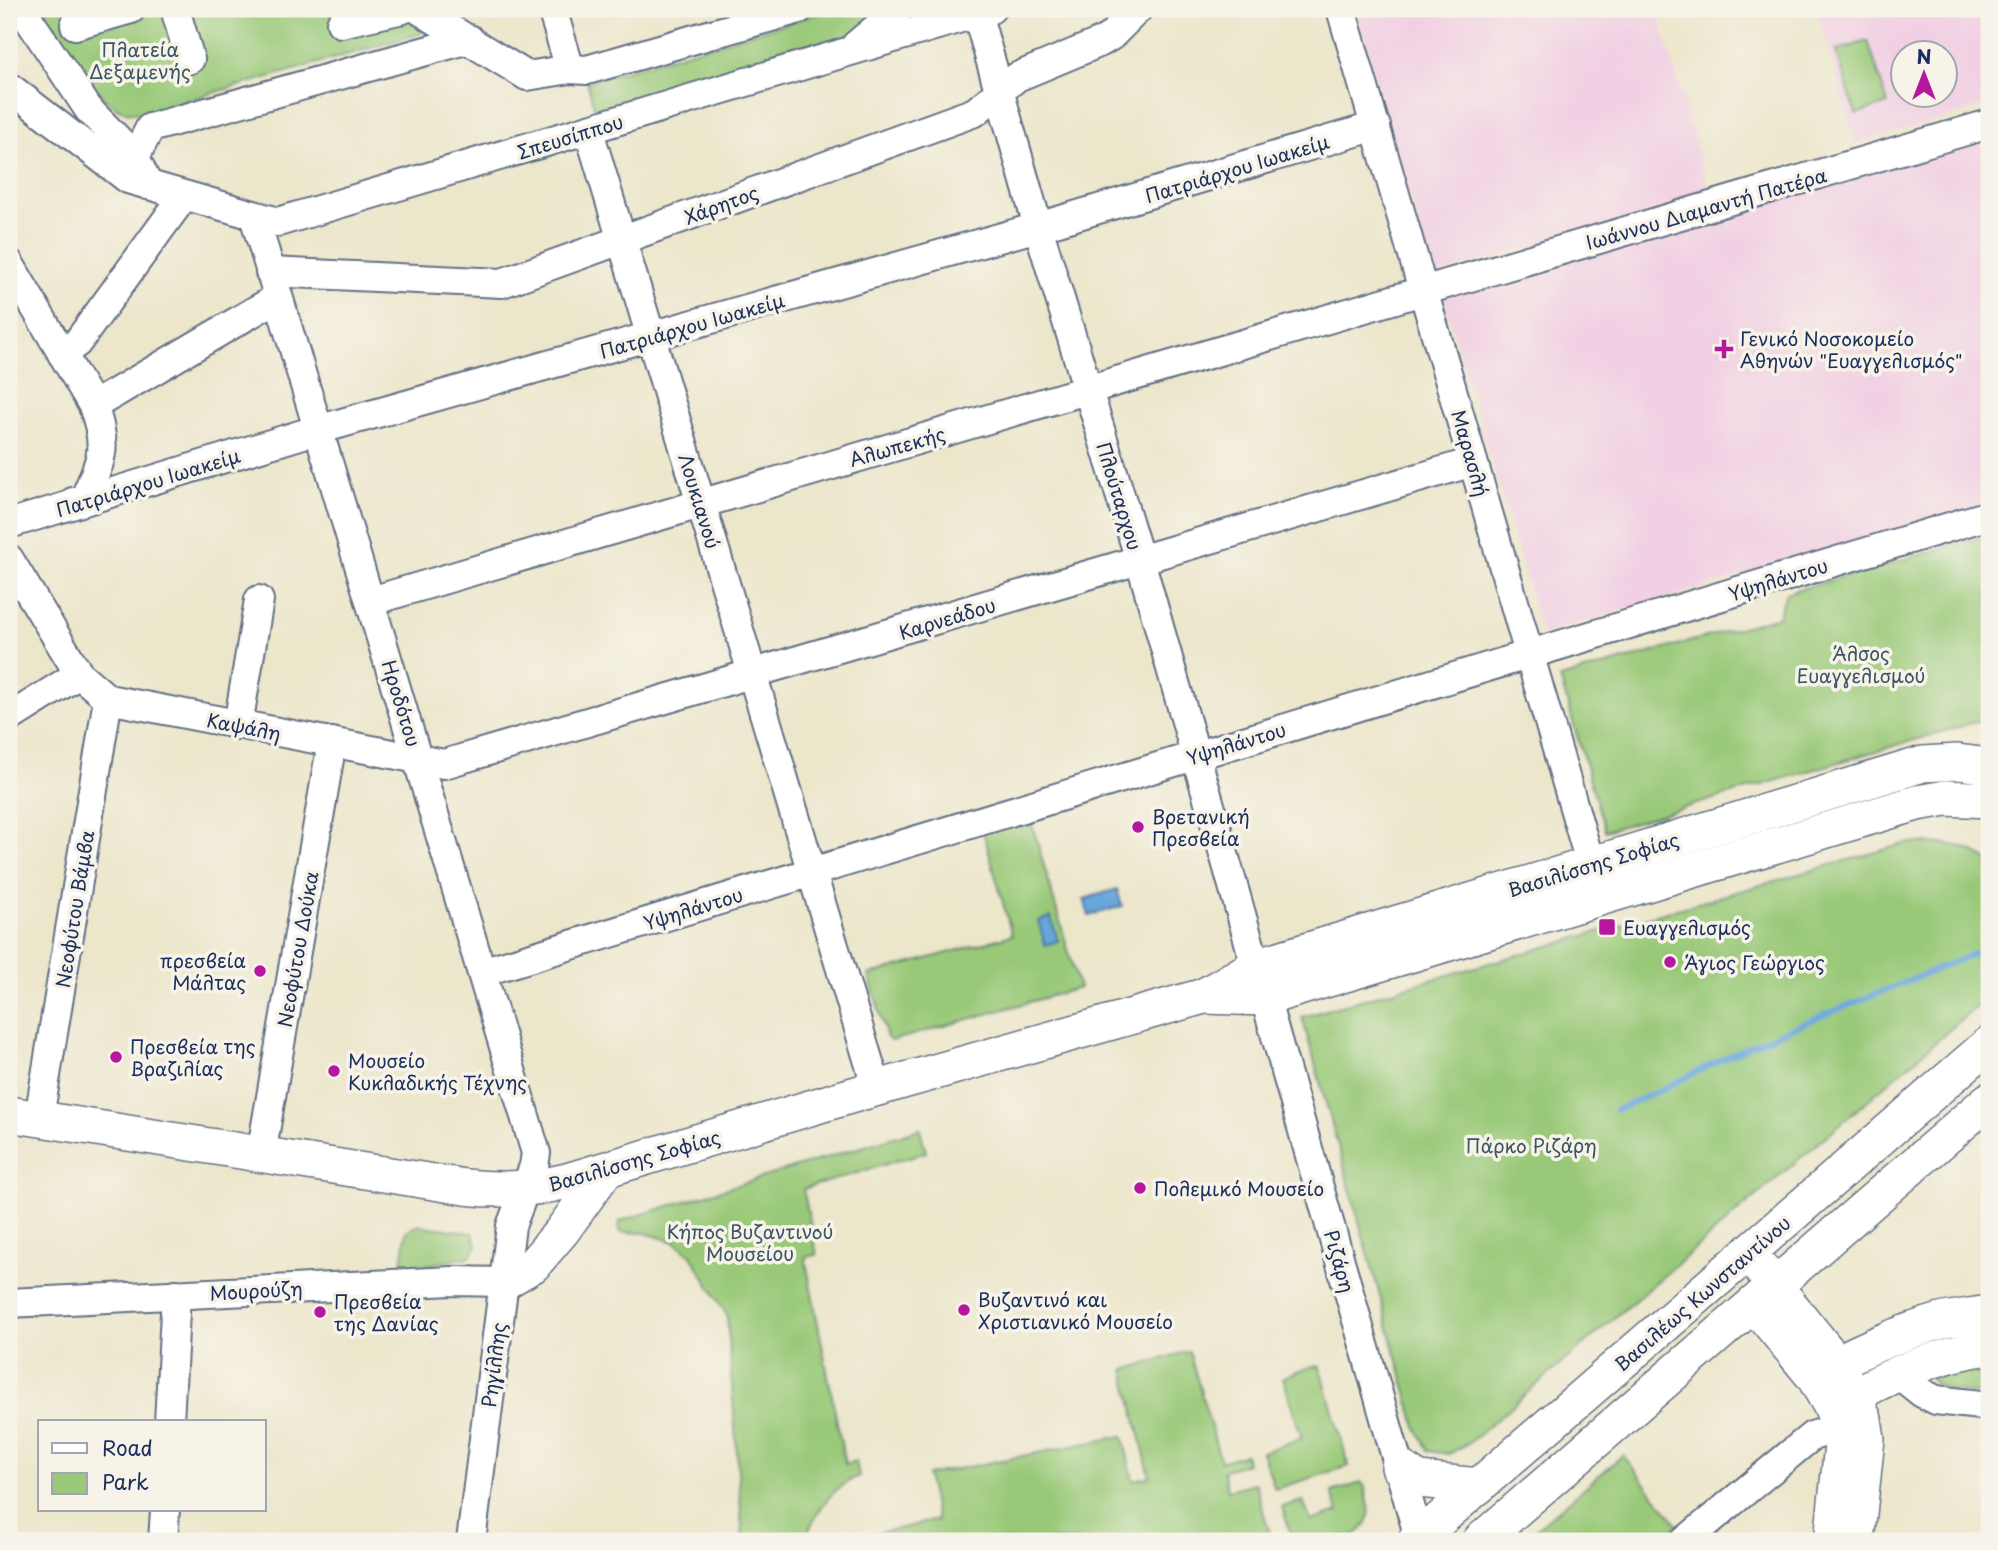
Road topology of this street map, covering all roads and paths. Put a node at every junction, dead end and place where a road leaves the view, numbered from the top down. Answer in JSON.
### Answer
{"nodes":[{"id":1,"x":131,"y":9,"type":"edge"},
{"id":2,"x":175,"y":9,"type":"edge"},
{"id":3,"x":403,"y":9,"type":"edge"},
{"id":4,"x":418,"y":9,"type":"edge"},
{"id":5,"x":552,"y":9,"type":"edge"},
{"id":6,"x":799,"y":9,"type":"edge"},
{"id":7,"x":899,"y":9,"type":"edge"},
{"id":8,"x":1138,"y":9,"type":"edge"},
{"id":9,"x":1341,"y":9,"type":"edge"},
{"id":10,"x":26,"y":11,"type":"edge"},
{"id":11,"x":984,"y":11,"type":"edge"},
{"id":12,"x":89,"y":17,"type":"edge"},
{"id":13,"x":341,"y":23,"type":"dead end"},
{"id":14,"x":469,"y":39,"type":"junction"},
{"id":15,"x":847,"y":53,"type":"junction"},
{"id":16,"x":190,"y":59,"type":"dead end"},
{"id":17,"x":570,"y":69,"type":"junction"},
{"id":18,"x":9,"y":87,"type":"edge"},
{"id":19,"x":1000,"y":92,"type":"junction"},
{"id":20,"x":1989,"y":124,"type":"edge"},
{"id":21,"x":1376,"y":126,"type":"junction"},
{"id":22,"x":589,"y":131,"type":"junction"},
{"id":23,"x":135,"y":157,"type":"junction"},
{"id":24,"x":148,"y":185,"type":"junction"},
{"id":25,"x":184,"y":196,"type":"junction"},
{"id":26,"x":254,"y":216,"type":"junction"},
{"id":27,"x":1038,"y":227,"type":"junction"},
{"id":28,"x":622,"y":240,"type":"junction"},
{"id":29,"x":9,"y":263,"type":"edge"},
{"id":30,"x":273,"y":285,"type":"junction"},
{"id":31,"x":1423,"y":291,"type":"junction"},
{"id":32,"x":651,"y":336,"type":"junction"},
{"id":33,"x":62,"y":354,"type":"junction"},
{"id":34,"x":1087,"y":390,"type":"junction"},
{"id":35,"x":93,"y":406,"type":"junction"},
{"id":36,"x":320,"y":430,"type":"junction"},
{"id":37,"x":1473,"y":462,"type":"junction"},
{"id":38,"x":84,"y":500,"type":"junction"},
{"id":39,"x":701,"y":504,"type":"junction"},
{"id":40,"x":9,"y":509,"type":"edge"},
{"id":41,"x":1989,"y":515,"type":"edge"},
{"id":42,"x":9,"y":524,"type":"edge"},
{"id":43,"x":9,"y":559,"type":"edge"},
{"id":44,"x":1140,"y":560,"type":"junction"},
{"id":45,"x":259,"y":600,"type":"dead end"},
{"id":46,"x":371,"y":601,"type":"junction"},
{"id":47,"x":1529,"y":654,"type":"junction"},
{"id":48,"x":79,"y":674,"type":"junction"},
{"id":49,"x":753,"y":675,"type":"junction"},
{"id":50,"x":108,"y":699,"type":"junction"},
{"id":51,"x":9,"y":718,"type":"edge"},
{"id":52,"x":238,"y":724,"type":"junction"},
{"id":53,"x":332,"y":742,"type":"junction"},
{"id":54,"x":1989,"y":745,"type":"edge"},
{"id":55,"x":1195,"y":756,"type":"junction"},
{"id":56,"x":419,"y":760,"type":"junction"},
{"id":57,"x":1923,"y":764,"type":"junction"},
{"id":58,"x":1989,"y":766,"type":"edge"},
{"id":59,"x":1946,"y":798,"type":"junction"},
{"id":60,"x":1989,"y":800,"type":"edge"},
{"id":61,"x":1989,"y":821,"type":"edge"},
{"id":62,"x":1591,"y":865,"type":"junction"},
{"id":63,"x":812,"y":872,"type":"junction"},
{"id":64,"x":1601,"y":898,"type":"junction"},
{"id":65,"x":482,"y":972,"type":"junction"},
{"id":66,"x":1261,"y":982,"type":"junction"},
{"id":67,"x":1989,"y":1044,"type":"edge"},
{"id":68,"x":877,"y":1089,"type":"junction"},
{"id":69,"x":1989,"y":1100,"type":"edge"},
{"id":70,"x":24,"y":1116,"type":"edge"},
{"id":71,"x":261,"y":1155,"type":"junction"},
{"id":72,"x":606,"y":1170,"type":"junction"},
{"id":73,"x":523,"y":1190,"type":"junction"},
{"id":74,"x":1748,"y":1253,"type":"junction"},
{"id":75,"x":504,"y":1282,"type":"junction"},
{"id":76,"x":176,"y":1294,"type":"junction"},
{"id":77,"x":1764,"y":1295,"type":"junction"},
{"id":78,"x":9,"y":1303,"type":"edge"},
{"id":79,"x":1989,"y":1313,"type":"edge"},
{"id":80,"x":1989,"y":1347,"type":"edge"},
{"id":81,"x":1825,"y":1369,"type":"junction"},
{"id":82,"x":1897,"y":1373,"type":"junction"},
{"id":83,"x":1989,"y":1406,"type":"edge"},
{"id":84,"x":169,"y":1420,"type":"edge"},
{"id":85,"x":1849,"y":1420,"type":"junction"},
{"id":86,"x":1399,"y":1467,"type":"junction"},
{"id":87,"x":1479,"y":1486,"type":"junction"},
{"id":88,"x":165,"y":1512,"type":"edge"},
{"id":89,"x":1418,"y":1540,"type":"edge"},
{"id":90,"x":163,"y":1541,"type":"edge"},
{"id":91,"x":471,"y":1541,"type":"edge"},
{"id":92,"x":1480,"y":1541,"type":"edge"},
{"id":93,"x":1685,"y":1541,"type":"edge"},
{"id":94,"x":1832,"y":1541,"type":"edge"},
{"id":95,"x":1856,"y":1541,"type":"edge"}],
"edges":[{"from":1,"to":12,"type":"street"},
{"from":2,"to":16,"type":"street"},
{"from":3,"to":13,"type":"street"},
{"from":4,"to":14,"type":"street"},
{"from":5,"to":17,"type":"street"},
{"from":6,"to":17,"type":"street"},
{"from":7,"to":15,"type":"street"},
{"from":8,"to":19,"type":"street","name":"Χάρητος"},
{"from":9,"to":21,"type":"street","name":"Μαρασλή"},
{"from":10,"to":23,"type":"street"},
{"from":11,"to":15,"type":"street","name":"Σπευσίππου"},
{"from":11,"to":19,"type":"street","name":"Πλούταρχου"},
{"from":14,"to":17,"type":"street"},
{"from":14,"to":23,"type":"street"},
{"from":15,"to":22,"type":"street","name":"Σπευσίππου"},
{"from":18,"to":24,"type":"street"},
{"from":19,"to":27,"type":"street","name":"Πλούταρχου"},
{"from":19,"to":28,"type":"street","name":"Χάρητος"},
{"from":20,"to":31,"type":"street","name":"Ιωάννου Διαμαντή Πατέρα"},
{"from":21,"to":27,"type":"street","name":"Πατριάρχου Ιωακείμ"},
{"from":21,"to":31,"type":"street","name":"Μαρασλή"},
{"from":22,"to":26,"type":"street","name":"Σπευσίππου"},
{"from":22,"to":28,"type":"street","name":"Λουκιανού"},
{"from":23,"to":24,"type":"street"},
{"from":24,"to":25,"type":"street","name":"Σπευσίππου"},
{"from":25,"to":26,"type":"street","name":"Σπευσίππου"},
{"from":25,"to":33,"type":"street"},
{"from":26,"to":30,"type":"street","name":"Ηροδότου"},
{"from":27,"to":32,"type":"street","name":"Πατριάρχου Ιωακείμ"},
{"from":27,"to":34,"type":"street","name":"Πλούταρχου"},
{"from":28,"to":30,"type":"street","name":"Χάρητος"},
{"from":28,"to":32,"type":"street","name":"Λουκιανού"},
{"from":29,"to":33,"type":"street"},
{"from":30,"to":35,"type":"street"},
{"from":30,"to":36,"type":"street","name":"Ηροδότου"},
{"from":31,"to":34,"type":"street","name":"Αλωπεκής"},
{"from":31,"to":37,"type":"street","name":"Μαρασλή"},
{"from":32,"to":36,"type":"street","name":"Πατριάρχου Ιωακείμ"},
{"from":32,"to":39,"type":"street","name":"Λουκιανού"},
{"from":33,"to":35,"type":"street"},
{"from":34,"to":39,"type":"street","name":"Αλωπεκής"},
{"from":34,"to":44,"type":"street","name":"Πλούταρχου"},
{"from":35,"to":38,"type":"street"},
{"from":36,"to":38,"type":"street","name":"Πατριάρχου Ιωακείμ"},
{"from":36,"to":46,"type":"street","name":"Ηροδότου"},
{"from":37,"to":44,"type":"street","name":"Καρνεάδου"},
{"from":37,"to":47,"type":"street","name":"Μαρασλή"},
{"from":38,"to":40,"type":"street"},
{"from":38,"to":42,"type":"street","name":"Πατριάρχου Ιωακείμ"},
{"from":39,"to":46,"type":"street","name":"Αλωπεκής"},
{"from":39,"to":49,"type":"street","name":"Λουκιανού"},
{"from":41,"to":47,"type":"street","name":"Υψηλάντου"},
{"from":43,"to":48,"type":"street","name":"Καψάλη"},
{"from":44,"to":49,"type":"street","name":"Καρνεάδου"},
{"from":44,"to":55,"type":"street","name":"Πλούταρχου"},
{"from":45,"to":52,"type":"street"},
{"from":46,"to":56,"type":"street","name":"Ηροδότου"},
{"from":47,"to":55,"type":"street","name":"Υψηλάντου"},
{"from":47,"to":62,"type":"street","name":"Μαρασλή"},
{"from":48,"to":50,"type":"street","name":"Καψάλη"},
{"from":48,"to":51,"type":"street"},
{"from":49,"to":56,"type":"street","name":"Καρνεάδου"},
{"from":49,"to":63,"type":"street","name":"Λουκιανού"},
{"from":50,"to":52,"type":"street","name":"Καψάλη"},
{"from":50,"to":70,"type":"street","name":"Νεοφύτου Βάμβα"},
{"from":52,"to":53,"type":"street","name":"Καψάλη"},
{"from":53,"to":56,"type":"street","name":"Καψάλη"},
{"from":53,"to":71,"type":"street","name":"Νεοφύτου Δούκα"},
{"from":54,"to":57,"type":"main road"},
{"from":55,"to":63,"type":"street","name":"Υψηλάντου"},
{"from":55,"to":66,"type":"street","name":"Πλούταρχου"},
{"from":56,"to":65,"type":"street","name":"Ηροδότου"},
{"from":57,"to":58,"type":"main road","name":"Βασιλίσσης Σοφίας"},
{"from":57,"to":62,"type":"main road","name":"Βασιλίσσης Σοφίας"},
{"from":59,"to":60,"type":"main road","name":"Βασιλίσσης Σοφίας"},
{"from":59,"to":61,"type":"main road"},
{"from":59,"to":64,"type":"main road","name":"Βασιλίσσης Σοφίας"},
{"from":62,"to":64,"type":"street","name":"Μαρασλή"},
{"from":62,"to":66,"type":"main road","name":"Βασιλίσσης Σοφίας"},
{"from":63,"to":65,"type":"street","name":"Υψηλάντου"},
{"from":63,"to":68,"type":"street","name":"Λουκιανού"},
{"from":64,"to":66,"type":"main road","name":"Βασιλίσσης Σοφίας"},
{"from":65,"to":73,"type":"street","name":"Ηροδότου"},
{"from":66,"to":68,"type":"main road","name":"Βασιλίσσης Σοφίας"},
{"from":66,"to":86,"type":"street","name":"Ριζάρη"},
{"from":67,"to":74,"type":"main road","name":"Βασιλέως Κωνσταντίνου"},
{"from":68,"to":72,"type":"main road","name":"Βασιλίσσης Σοφίας"},
{"from":69,"to":77,"type":"main road"},
{"from":70,"to":71,"type":"main road","name":"Βασιλίσσης Σοφίας"},
{"from":71,"to":73,"type":"main road","name":"Βασιλίσσης Σοφίας"},
{"from":72,"to":73,"type":"main road","name":"Βασιλίσσης Σοφίας"},
{"from":72,"to":75,"type":"main road"},
{"from":73,"to":75,"type":"street","name":"Ρηγίλλης"},
{"from":74,"to":77,"type":"main road"},
{"from":74,"to":87,"type":"main road","name":"Βασιλέως Κωνσταντίνου"},
{"from":75,"to":76,"type":"street","name":"Μουρούζη"},
{"from":75,"to":91,"type":"street","name":"Ρηγίλλης"},
{"from":76,"to":78,"type":"street","name":"Μουρούζη"},
{"from":76,"to":84,"type":"street"},
{"from":77,"to":81,"type":"main road"},
{"from":77,"to":92,"type":"main road"},
{"from":79,"to":81,"type":"main road"},
{"from":80,"to":82,"type":"main road"},
{"from":81,"to":85,"type":"main road"},
{"from":82,"to":83,"type":"street"},
{"from":82,"to":85,"type":"main road"},
{"from":82,"to":85,"type":"main road"},
{"from":85,"to":93,"type":"street"},
{"from":85,"to":94,"type":"main road"},
{"from":85,"to":95,"type":"main road"},
{"from":86,"to":87,"type":"main road"},
{"from":86,"to":89,"type":"street","name":"Ριζάρη"},
{"from":87,"to":89,"type":"main road","name":"Βασιλέως Κωνσταντίνου"},
{"from":88,"to":90,"type":"street"}]}
